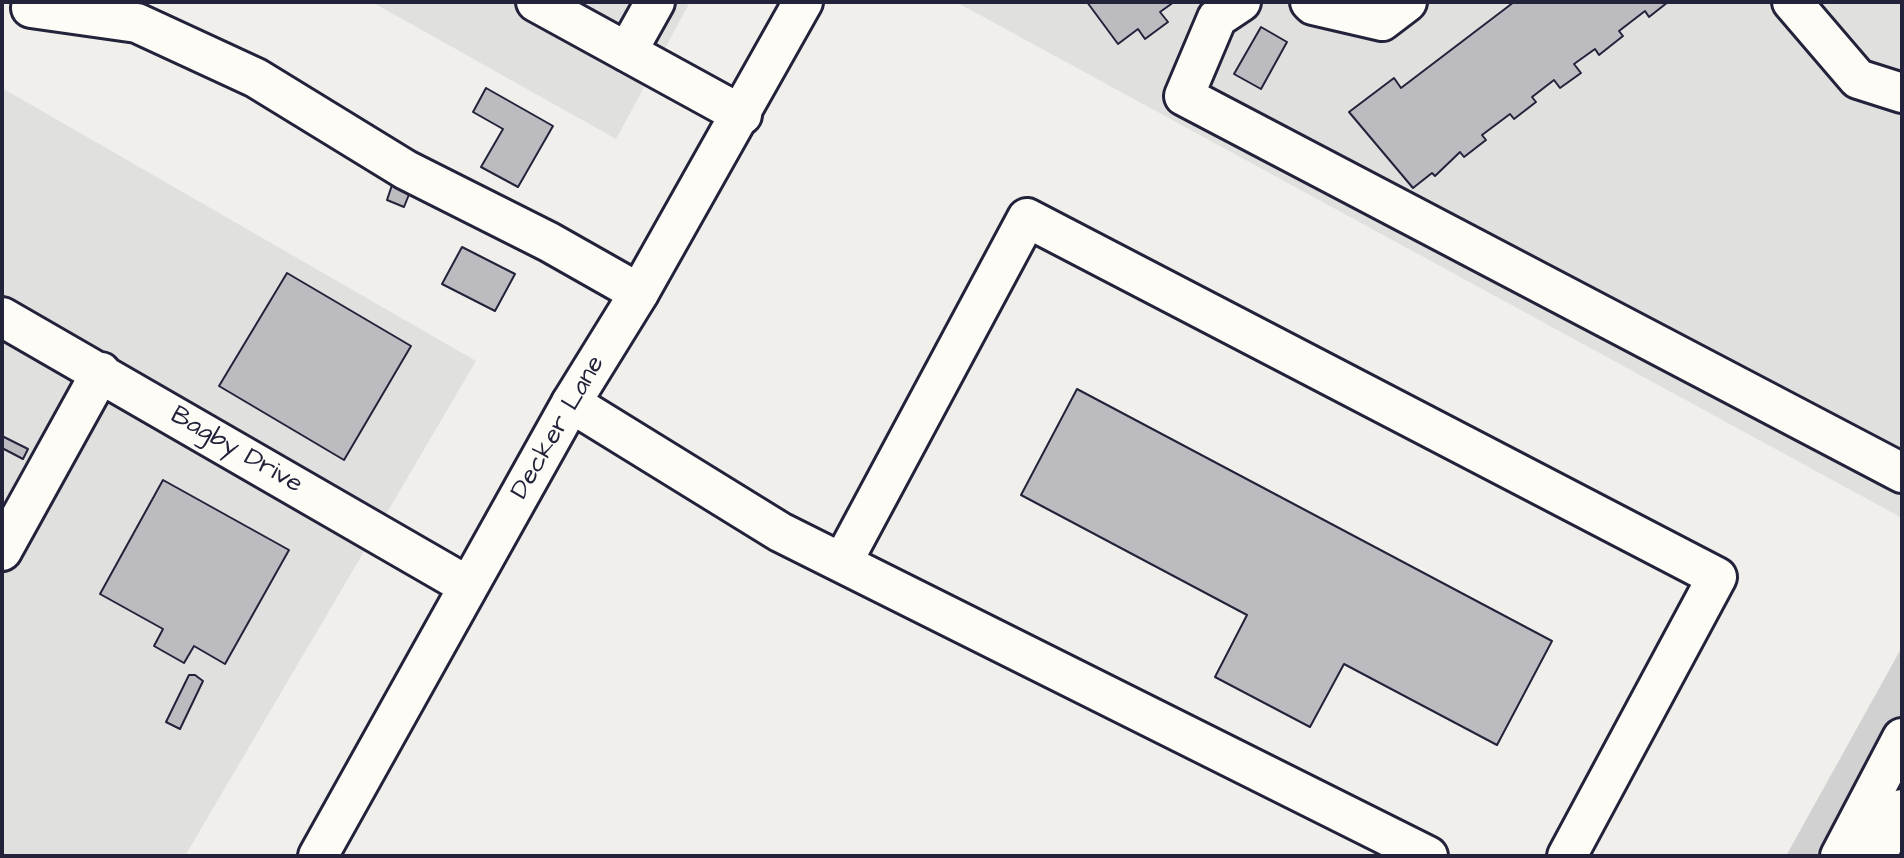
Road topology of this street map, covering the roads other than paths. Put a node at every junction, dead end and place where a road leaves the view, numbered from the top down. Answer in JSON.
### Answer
{"nodes":[{"id":1,"x":536,"y":2,"type":"edge"},
{"id":2,"x":654,"y":2,"type":"edge"},
{"id":3,"x":803,"y":2,"type":"edge"},
{"id":4,"x":1241,"y":2,"type":"edge"},
{"id":5,"x":1310,"y":2,"type":"edge"},
{"id":6,"x":1407,"y":2,"type":"edge"},
{"id":7,"x":1792,"y":2,"type":"edge"},
{"id":8,"x":31,"y":8,"type":"dead end"},
{"id":9,"x":627,"y":51,"type":"junction"},
{"id":10,"x":1902,"y":93,"type":"edge"},
{"id":11,"x":742,"y":115,"type":"junction"},
{"id":12,"x":639,"y":293,"type":"junction"},
{"id":13,"x":2,"y":317,"type":"edge"},
{"id":14,"x":101,"y":372,"type":"junction"},
{"id":15,"x":571,"y":403,"type":"junction"},
{"id":16,"x":1902,"y":473,"type":"edge"},
{"id":17,"x":2,"y":551,"type":"edge"},
{"id":18,"x":842,"y":563,"type":"junction"},
{"id":19,"x":468,"y":586,"type":"junction"},
{"id":20,"x":1902,"y":738,"type":"edge"},
{"id":21,"x":1902,"y":808,"type":"edge"},
{"id":22,"x":1857,"y":854,"type":"edge"},
{"id":23,"x":318,"y":856,"type":"edge"},
{"id":24,"x":1428,"y":856,"type":"edge"},
{"id":25,"x":1567,"y":856,"type":"edge"}],
"edges":[{"from":1,"to":9,"type":"main road"},
{"from":2,"to":9,"type":"main road"},
{"from":3,"to":11,"type":"main road","name":"Decker Lane"},
{"from":4,"to":16,"type":"main road"},
{"from":5,"to":6,"type":"main road"},
{"from":7,"to":10,"type":"main road"},
{"from":8,"to":12,"type":"main road"},
{"from":9,"to":11,"type":"main road"},
{"from":11,"to":12,"type":"main road","name":"Decker Lane"},
{"from":12,"to":15,"type":"main road","name":"Decker Lane"},
{"from":13,"to":14,"type":"main road","name":"Bagby Drive"},
{"from":14,"to":17,"type":"main road"},
{"from":14,"to":19,"type":"main road","name":"Bagby Drive"},
{"from":15,"to":18,"type":"main road"},
{"from":15,"to":19,"type":"main road","name":"Decker Lane"},
{"from":18,"to":24,"type":"main road"},
{"from":18,"to":25,"type":"main road"},
{"from":19,"to":23,"type":"main road","name":"Decker Lane"},
{"from":20,"to":22,"type":"main road"},
{"from":21,"to":22,"type":"main road"}]}
